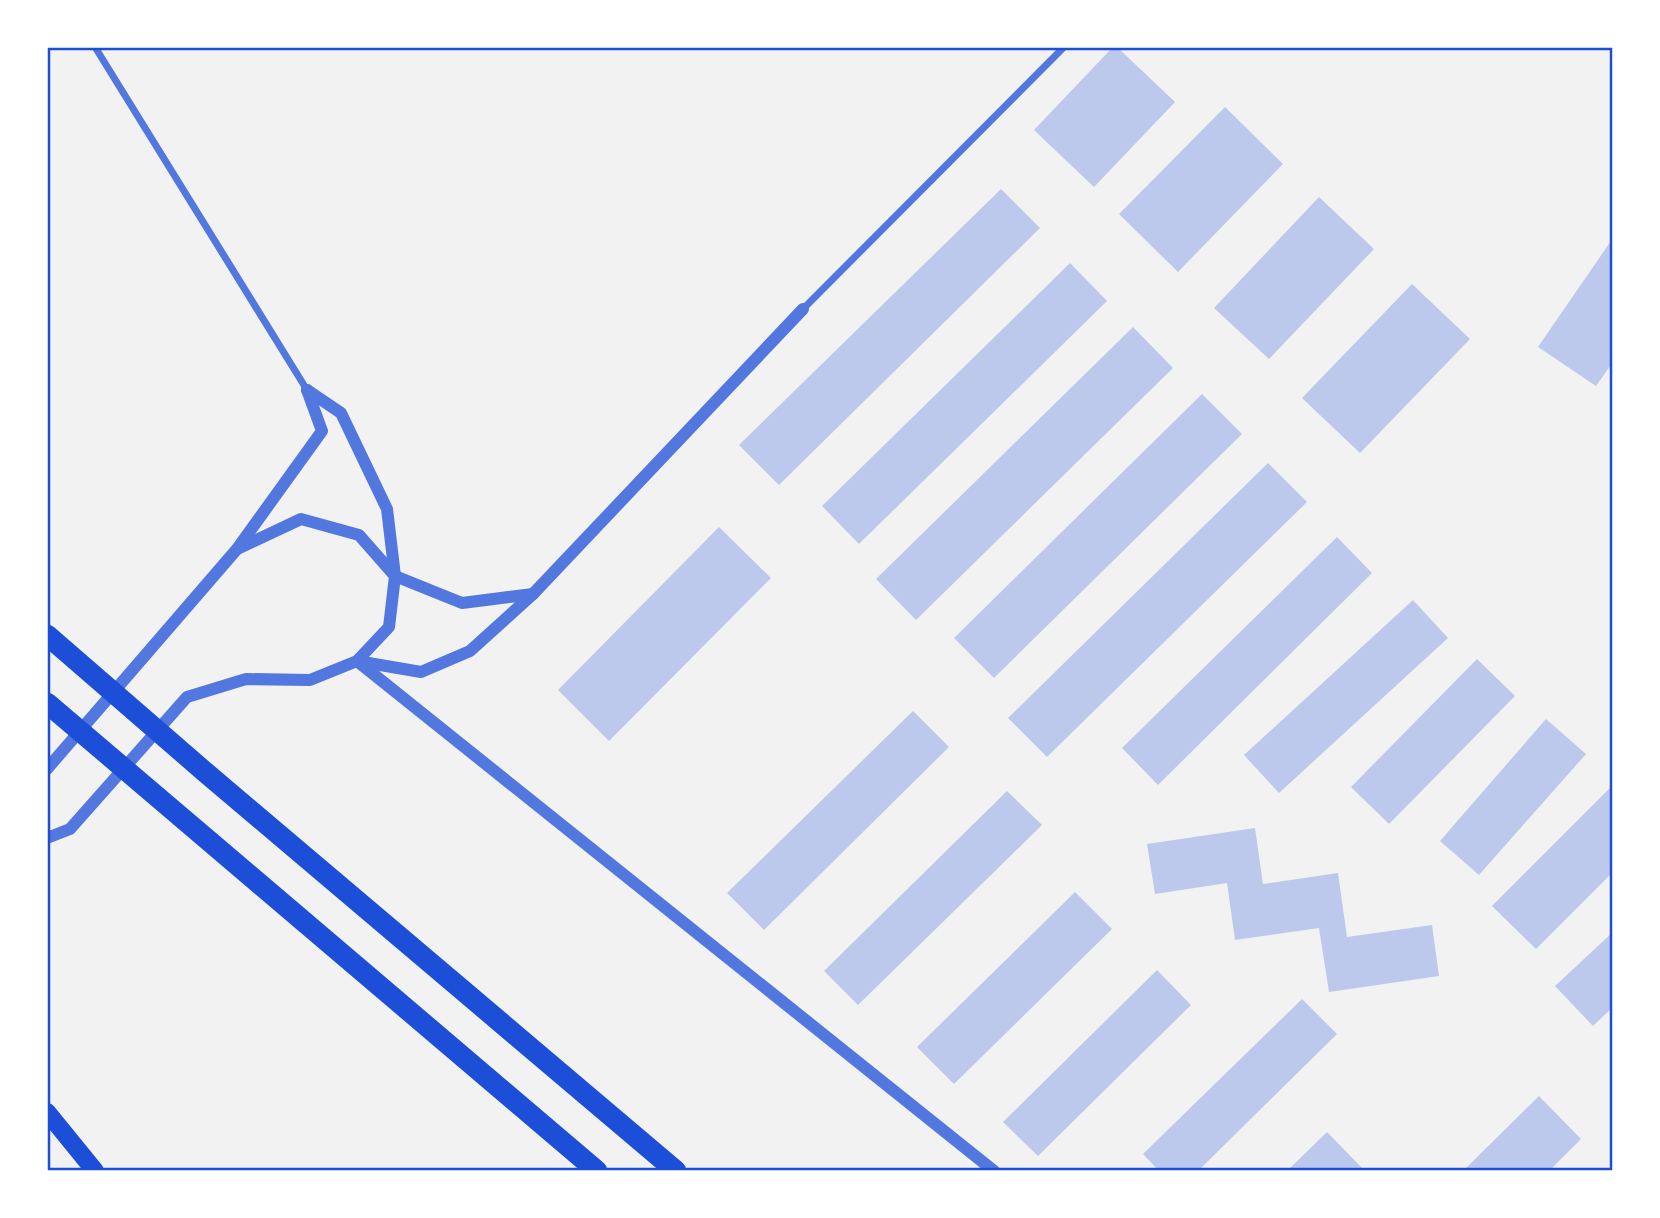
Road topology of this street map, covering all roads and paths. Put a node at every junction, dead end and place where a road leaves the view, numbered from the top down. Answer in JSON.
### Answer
{"nodes":[{"id":1,"x":95,"y":47,"type":"edge"},
{"id":2,"x":1064,"y":47,"type":"edge"},
{"id":3,"x":803,"y":309,"type":"joint"},
{"id":4,"x":307,"y":390,"type":"junction"},
{"id":5,"x":237,"y":549,"type":"junction"},
{"id":6,"x":395,"y":576,"type":"junction"},
{"id":7,"x":533,"y":594,"type":"junction"},
{"id":8,"x":47,"y":635,"type":"edge"},
{"id":9,"x":357,"y":661,"type":"junction"},
{"id":10,"x":47,"y":703,"type":"edge"},
{"id":11,"x":47,"y":769,"type":"edge"},
{"id":12,"x":47,"y":838,"type":"edge"},
{"id":13,"x":47,"y":1112,"type":"edge"},
{"id":14,"x":95,"y":1171,"type":"edge"},
{"id":15,"x":597,"y":1171,"type":"edge"},
{"id":16,"x":676,"y":1171,"type":"edge"},
{"id":17,"x":994,"y":1171,"type":"edge"}],
"edges":[{"from":1,"to":4,"type":"street"},
{"from":2,"to":3,"type":"street"},
{"from":3,"to":7,"type":"street"},
{"from":4,"to":5,"type":"street"},
{"from":4,"to":6,"type":"street"},
{"from":5,"to":6,"type":"street"},
{"from":5,"to":11,"type":"street"},
{"from":6,"to":7,"type":"street"},
{"from":6,"to":9,"type":"street"},
{"from":7,"to":9,"type":"street"},
{"from":8,"to":16,"type":"highway"},
{"from":9,"to":12,"type":"street"},
{"from":9,"to":17,"type":"street"},
{"from":10,"to":15,"type":"highway"},
{"from":13,"to":14,"type":"main road"}]}
